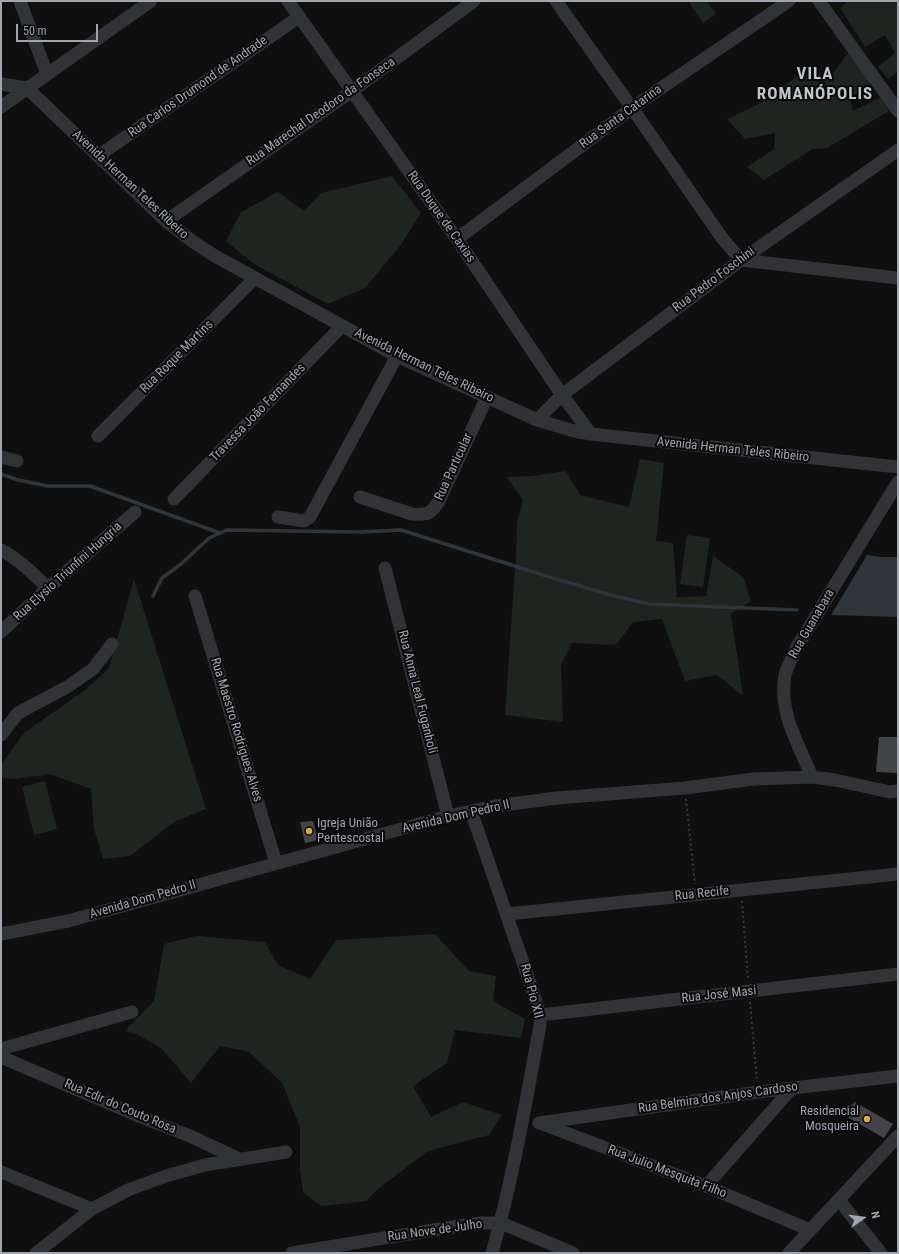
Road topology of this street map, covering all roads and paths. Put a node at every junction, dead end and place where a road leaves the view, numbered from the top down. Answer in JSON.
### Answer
{"nodes":[{"id":1,"x":20,"y":1,"type":"edge"},
{"id":2,"x":151,"y":1,"type":"edge"},
{"id":3,"x":288,"y":1,"type":"edge"},
{"id":4,"x":474,"y":1,"type":"edge"},
{"id":5,"x":556,"y":1,"type":"edge"},
{"id":6,"x":789,"y":1,"type":"edge"},
{"id":7,"x":819,"y":1,"type":"edge"},
{"id":8,"x":299,"y":17,"type":"junction"},
{"id":9,"x":47,"y":74,"type":"junction"},
{"id":10,"x":1,"y":84,"type":"edge"},
{"id":11,"x":27,"y":88,"type":"junction"},
{"id":12,"x":352,"y":91,"type":"junction"},
{"id":13,"x":1,"y":107,"type":"edge"},
{"id":14,"x":632,"y":108,"type":"junction"},
{"id":15,"x":898,"y":111,"type":"edge"},
{"id":16,"x":898,"y":150,"type":"edge"},
{"id":17,"x":98,"y":156,"type":"junction"},
{"id":18,"x":166,"y":220,"type":"junction"},
{"id":19,"x":457,"y":240,"type":"junction"},
{"id":20,"x":766,"y":241,"type":"junction"},
{"id":21,"x":741,"y":260,"type":"junction"},
{"id":22,"x":783,"y":264,"type":"junction"},
{"id":23,"x":255,"y":278,"type":"junction"},
{"id":24,"x":898,"y":278,"type":"edge"},
{"id":25,"x":342,"y":326,"type":"junction"},
{"id":26,"x":397,"y":356,"type":"junction"},
{"id":27,"x":562,"y":395,"type":"junction"},
{"id":28,"x":487,"y":397,"type":"junction"},
{"id":29,"x":537,"y":420,"type":"junction"},
{"id":30,"x":591,"y":434,"type":"junction"},
{"id":31,"x":98,"y":436,"type":"dead end"},
{"id":32,"x":1,"y":457,"type":"edge"},
{"id":33,"x":16,"y":461,"type":"dead end"},
{"id":34,"x":898,"y":467,"type":"edge"},
{"id":35,"x":898,"y":482,"type":"edge"},
{"id":36,"x":360,"y":497,"type":"dead end"},
{"id":37,"x":174,"y":499,"type":"dead end"},
{"id":38,"x":135,"y":512,"type":"dead end"},
{"id":39,"x":278,"y":517,"type":"dead end"},
{"id":40,"x":1,"y":550,"type":"edge"},
{"id":41,"x":385,"y":568,"type":"dead end"},
{"id":42,"x":48,"y":588,"type":"junction"},
{"id":43,"x":195,"y":596,"type":"dead end"},
{"id":44,"x":1,"y":632,"type":"edge"},
{"id":45,"x":112,"y":644,"type":"dead end"},
{"id":46,"x":1,"y":735,"type":"edge"},
{"id":47,"x":812,"y":777,"type":"junction"},
{"id":48,"x":685,"y":788,"type":"junction"},
{"id":49,"x":895,"y":794,"type":"edge"},
{"id":50,"x":471,"y":811,"type":"junction"},
{"id":51,"x":448,"y":816,"type":"junction"},
{"id":52,"x":276,"y":863,"type":"junction"},
{"id":53,"x":898,"y":874,"type":"edge"},
{"id":54,"x":696,"y":894,"type":"junction"},
{"id":55,"x":507,"y":914,"type":"junction"},
{"id":56,"x":1,"y":934,"type":"edge"},
{"id":57,"x":898,"y":974,"type":"edge"},
{"id":58,"x":132,"y":1012,"type":"dead end"},
{"id":59,"x":540,"y":1015,"type":"junction"},
{"id":60,"x":1,"y":1049,"type":"edge"},
{"id":61,"x":1,"y":1057,"type":"edge"},
{"id":62,"x":898,"y":1076,"type":"edge"},
{"id":63,"x":792,"y":1088,"type":"junction"},
{"id":64,"x":524,"y":1117,"type":"junction"},
{"id":65,"x":539,"y":1123,"type":"junction"},
{"id":66,"x":897,"y":1140,"type":"edge"},
{"id":67,"x":286,"y":1152,"type":"dead end"},
{"id":68,"x":238,"y":1159,"type":"junction"},
{"id":69,"x":1,"y":1172,"type":"edge"},
{"id":70,"x":706,"y":1186,"type":"junction"},
{"id":71,"x":839,"y":1200,"type":"junction"},
{"id":72,"x":92,"y":1209,"type":"junction"},
{"id":73,"x":500,"y":1223,"type":"junction"},
{"id":74,"x":810,"y":1230,"type":"junction"},
{"id":75,"x":36,"y":1253,"type":"edge"},
{"id":76,"x":292,"y":1253,"type":"edge"},
{"id":77,"x":492,"y":1253,"type":"edge"},
{"id":78,"x":573,"y":1253,"type":"edge"},
{"id":79,"x":789,"y":1253,"type":"edge"},
{"id":80,"x":881,"y":1253,"type":"edge"}],
"edges":[{"from":1,"to":9,"type":"street"},
{"from":2,"to":9,"type":"street"},
{"from":3,"to":8,"type":"street","name":"Rua Duque de Caxias"},
{"from":4,"to":12,"type":"street","name":"Rua Marechal Deodoro da Fonseca"},
{"from":5,"to":14,"type":"street"},
{"from":6,"to":14,"type":"street","name":"Rua Santa Catarina"},
{"from":7,"to":15,"type":"street"},
{"from":8,"to":12,"type":"street","name":"Rua Duque de Caxias"},
{"from":8,"to":17,"type":"street","name":"Rua Carlos Drumond de Andrade"},
{"from":9,"to":11,"type":"street"},
{"from":10,"to":11,"type":"street"},
{"from":11,"to":13,"type":"street"},
{"from":11,"to":17,"type":"street","name":"Avenida Herman Teles Ribeiro"},
{"from":12,"to":18,"type":"street","name":"Rua Marechal Deodoro da Fonseca"},
{"from":12,"to":19,"type":"street","name":"Rua Duque de Caxias"},
{"from":14,"to":19,"type":"street","name":"Rua Santa Catarina"},
{"from":14,"to":21,"type":"street"},
{"from":16,"to":20,"type":"street","name":"Rua Pedro Foschini"},
{"from":17,"to":18,"type":"street","name":"Avenida Herman Teles Ribeiro"},
{"from":18,"to":23,"type":"street","name":"Avenida Herman Teles Ribeiro"},
{"from":19,"to":27,"type":"street","name":"Rua Duque de Caxias"},
{"from":20,"to":21,"type":"street","name":"Rua Pedro Foschini"},
{"from":20,"to":22,"type":"street"},
{"from":21,"to":22,"type":"street"},
{"from":21,"to":27,"type":"street","name":"Rua Pedro Foschini"},
{"from":22,"to":24,"type":"street"},
{"from":23,"to":25,"type":"street","name":"Avenida Herman Teles Ribeiro"},
{"from":23,"to":31,"type":"street","name":"Rua Roque Martins"},
{"from":25,"to":26,"type":"street","name":"Avenida Herman Teles Ribeiro"},
{"from":25,"to":37,"type":"street","name":"Travessa João Fernandes"},
{"from":26,"to":28,"type":"street","name":"Avenida Herman Teles Ribeiro"},
{"from":26,"to":39,"type":"street"},
{"from":27,"to":29,"type":"street","name":"Rua Pedro Foschini"},
{"from":27,"to":30,"type":"street","name":"Rua Duque de Caxias"},
{"from":28,"to":29,"type":"street","name":"Avenida Herman Teles Ribeiro"},
{"from":28,"to":36,"type":"street","name":"Rua Particular"},
{"from":29,"to":30,"type":"street","name":"Avenida Herman Teles Ribeiro"},
{"from":30,"to":34,"type":"street","name":"Avenida Herman Teles Ribeiro"},
{"from":32,"to":33,"type":"street"},
{"from":35,"to":47,"type":"street","name":"Rua Guanabara"},
{"from":38,"to":42,"type":"street","name":"Rua Elysio Triunfini Hungria"},
{"from":40,"to":42,"type":"street"},
{"from":41,"to":51,"type":"street","name":"Rua Anna Leal Fuganholi"},
{"from":42,"to":44,"type":"street","name":"Rua Elysio Triunfini Hungria"},
{"from":43,"to":52,"type":"street","name":"Rua Maestro Rodrigues Alves"},
{"from":45,"to":46,"type":"street"},
{"from":47,"to":48,"type":"street","name":"Avenida Dom Pedro II"},
{"from":47,"to":49,"type":"street","name":"Avenida Dom Pedro II"},
{"from":48,"to":50,"type":"street","name":"Avenida Dom Pedro II"},
{"from":48,"to":54,"type":"path"},
{"from":50,"to":51,"type":"street","name":"Avenida Dom Pedro II"},
{"from":50,"to":55,"type":"street","name":"Rua Pio XII"},
{"from":51,"to":52,"type":"street","name":"Avenida Dom Pedro II"},
{"from":52,"to":56,"type":"street","name":"Avenida Dom Pedro II"},
{"from":53,"to":54,"type":"street","name":"Rua Recife"},
{"from":54,"to":55,"type":"street","name":"Rua Recife"},
{"from":55,"to":59,"type":"street","name":"Rua Pio XII"},
{"from":57,"to":59,"type":"street","name":"Rua José Masi"},
{"from":58,"to":60,"type":"street"},
{"from":59,"to":64,"type":"street","name":"Rua Pio XII"},
{"from":61,"to":68,"type":"street","name":"Rua Edir do Couto Rosa"},
{"from":62,"to":63,"type":"street","name":"Rua Belmira dos Anjos Cardoso"},
{"from":63,"to":65,"type":"street","name":"Rua Belmira dos Anjos Cardoso"},
{"from":63,"to":70,"type":"street"},
{"from":64,"to":65,"type":"street","name":"Rua Julio Mesquita Filho"},
{"from":64,"to":73,"type":"street","name":"Rua Pio XII"},
{"from":65,"to":70,"type":"street","name":"Rua Julio Mesquita Filho"},
{"from":66,"to":71,"type":"street"},
{"from":67,"to":68,"type":"street"},
{"from":68,"to":72,"type":"street"},
{"from":69,"to":72,"type":"street"},
{"from":70,"to":74,"type":"street","name":"Rua Julio Mesquita Filho"},
{"from":71,"to":74,"type":"street"},
{"from":71,"to":80,"type":"street"},
{"from":72,"to":75,"type":"street"},
{"from":73,"to":76,"type":"street","name":"Rua Nove de Julho"},
{"from":73,"to":77,"type":"street","name":"Rua Pio XII"},
{"from":73,"to":78,"type":"street","name":"Rua Nove de Julho"},
{"from":74,"to":79,"type":"street"}]}
